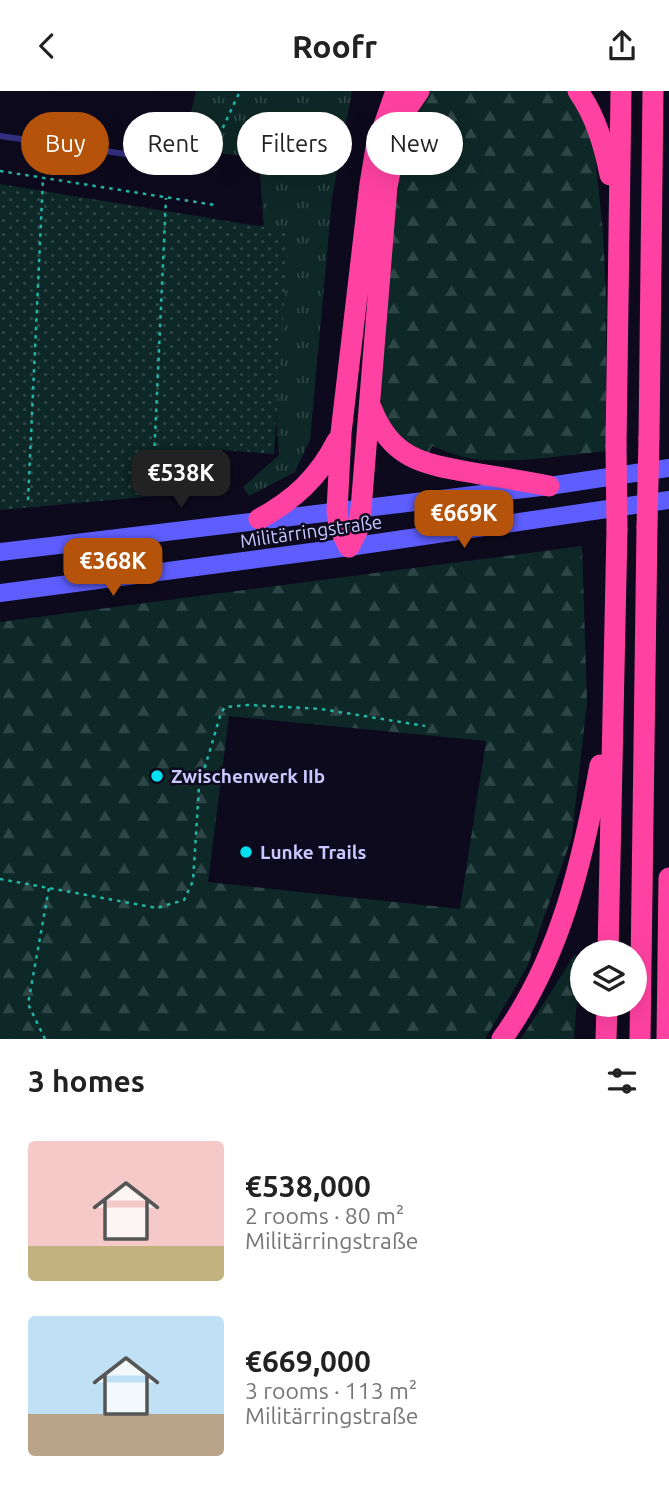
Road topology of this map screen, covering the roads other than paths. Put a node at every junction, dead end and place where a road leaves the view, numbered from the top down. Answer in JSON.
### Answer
{"nodes":[{"id":1,"x":396,"y":91,"type":"edge"},
{"id":2,"x":419,"y":91,"type":"edge"},
{"id":3,"x":578,"y":91,"type":"edge"},
{"id":4,"x":621,"y":91,"type":"edge"},
{"id":5,"x":653,"y":91,"type":"edge"},
{"id":6,"x":0,"y":136,"type":"edge"},
{"id":7,"x":123,"y":154,"type":"edge"},
{"id":8,"x":618,"y":218,"type":"junction"},
{"id":9,"x":370,"y":404,"type":"junction"},
{"id":10,"x":341,"y":433,"type":"junction"},
{"id":11,"x":669,"y":468,"type":"edge"},
{"id":12,"x":549,"y":486,"type":"junction"},
{"id":13,"x":669,"y":500,"type":"edge"},
{"id":14,"x":360,"y":509,"type":"junction"},
{"id":15,"x":337,"y":510,"type":"junction"},
{"id":16,"x":259,"y":519,"type":"junction"},
{"id":17,"x":349,"y":547,"type":"junction"},
{"id":18,"x":0,"y":552,"type":"edge"},
{"id":19,"x":0,"y":593,"type":"edge"},
{"id":20,"x":612,"y":701,"type":"junction"},
{"id":21,"x":669,"y":878,"type":"edge"},
{"id":22,"x":608,"y":940,"type":"edge"},
{"id":23,"x":607,"y":1017,"type":"edge"},
{"id":24,"x":502,"y":1039,"type":"edge"},
{"id":25,"x":606,"y":1039,"type":"edge"},
{"id":26,"x":640,"y":1039,"type":"edge"},
{"id":27,"x":667,"y":1039,"type":"edge"}],
"edges":[{"from":1,"to":10,"type":"highway"},
{"from":2,"to":9,"type":"highway"},
{"from":3,"to":8,"type":"highway"},
{"from":4,"to":8,"type":"highway"},
{"from":5,"to":26,"type":"highway","bridge":true},
{"from":6,"to":7,"type":"lane"},
{"from":8,"to":20,"type":"highway","bridge":true},
{"from":9,"to":12,"type":"highway"},
{"from":9,"to":14,"type":"highway"},
{"from":10,"to":15,"type":"highway"},
{"from":10,"to":16,"type":"highway"},
{"from":11,"to":12,"type":"main road","name":"Militärringstraße"},
{"from":12,"to":14,"type":"main road","name":"Militärringstraße"},
{"from":13,"to":17,"type":"main road","name":"Militärringstraße"},
{"from":14,"to":15,"type":"main road","name":"Militärringstraße"},
{"from":14,"to":17,"type":"highway"},
{"from":15,"to":16,"type":"main road","name":"Militärringstraße"},
{"from":15,"to":17,"type":"highway"},
{"from":16,"to":18,"type":"main road","name":"Militärringstraße"},
{"from":17,"to":19,"type":"main road","name":"Militärringstraße"},
{"from":20,"to":22,"type":"highway"},
{"from":20,"to":24,"type":"highway"},
{"from":21,"to":27,"type":"highway"},
{"from":23,"to":25,"type":"highway"}]}
